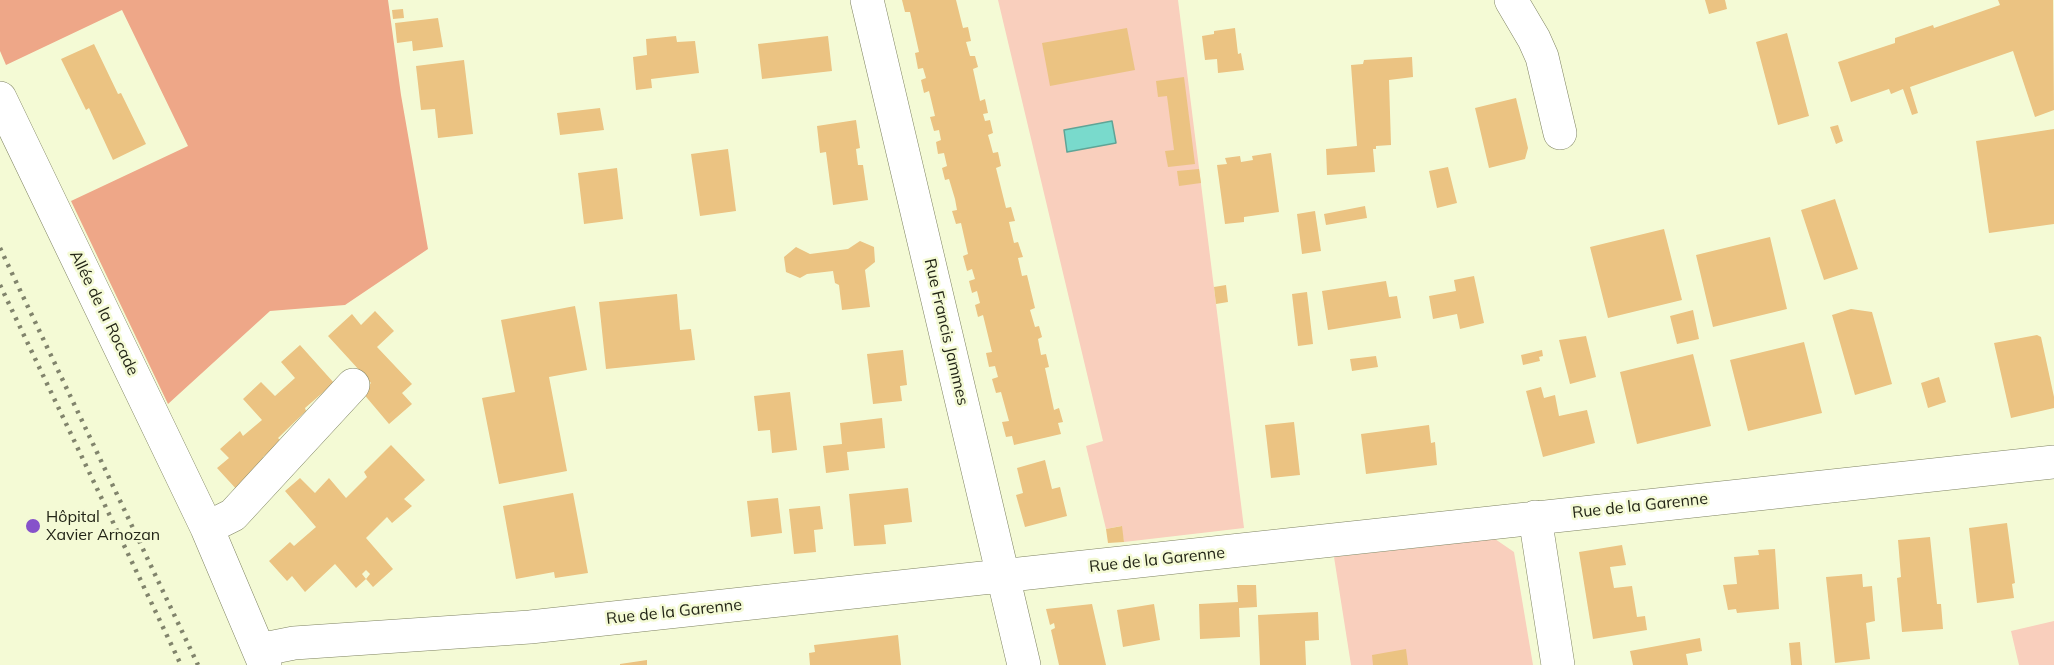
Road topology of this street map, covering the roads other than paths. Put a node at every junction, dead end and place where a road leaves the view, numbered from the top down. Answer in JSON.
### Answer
{"nodes":[{"id":1,"x":867,"y":0,"type":"edge"},
{"id":2,"x":1511,"y":0,"type":"edge"},
{"id":3,"x":0,"y":98,"type":"edge"},
{"id":4,"x":1560,"y":133,"type":"dead end"},
{"id":5,"x":353,"y":385,"type":"dead end"},
{"id":6,"x":2054,"y":462,"type":"edge"},
{"id":7,"x":1535,"y":518,"type":"junction"},
{"id":8,"x":207,"y":528,"type":"junction"},
{"id":9,"x":1003,"y":577,"type":"junction"},
{"id":10,"x":263,"y":659,"type":"edge"},
{"id":11,"x":1024,"y":665,"type":"edge"},
{"id":12,"x":1558,"y":665,"type":"edge"}],
"edges":[{"from":1,"to":9,"type":"street","name":"Rue Francis Jammes"},
{"from":2,"to":4,"type":"street"},
{"from":3,"to":8,"type":"street","name":"Allée de la Rocade"},
{"from":5,"to":8,"type":"street"},
{"from":6,"to":7,"type":"street","name":"Rue de la Garenne"},
{"from":7,"to":9,"type":"street","name":"Rue de la Garenne"},
{"from":7,"to":12,"type":"street"},
{"from":8,"to":10,"type":"street","name":"Allée de la Rocade"},
{"from":9,"to":10,"type":"street","name":"Rue de la Garenne"},
{"from":9,"to":11,"type":"street","name":"Rue Francis Jammes"}]}
